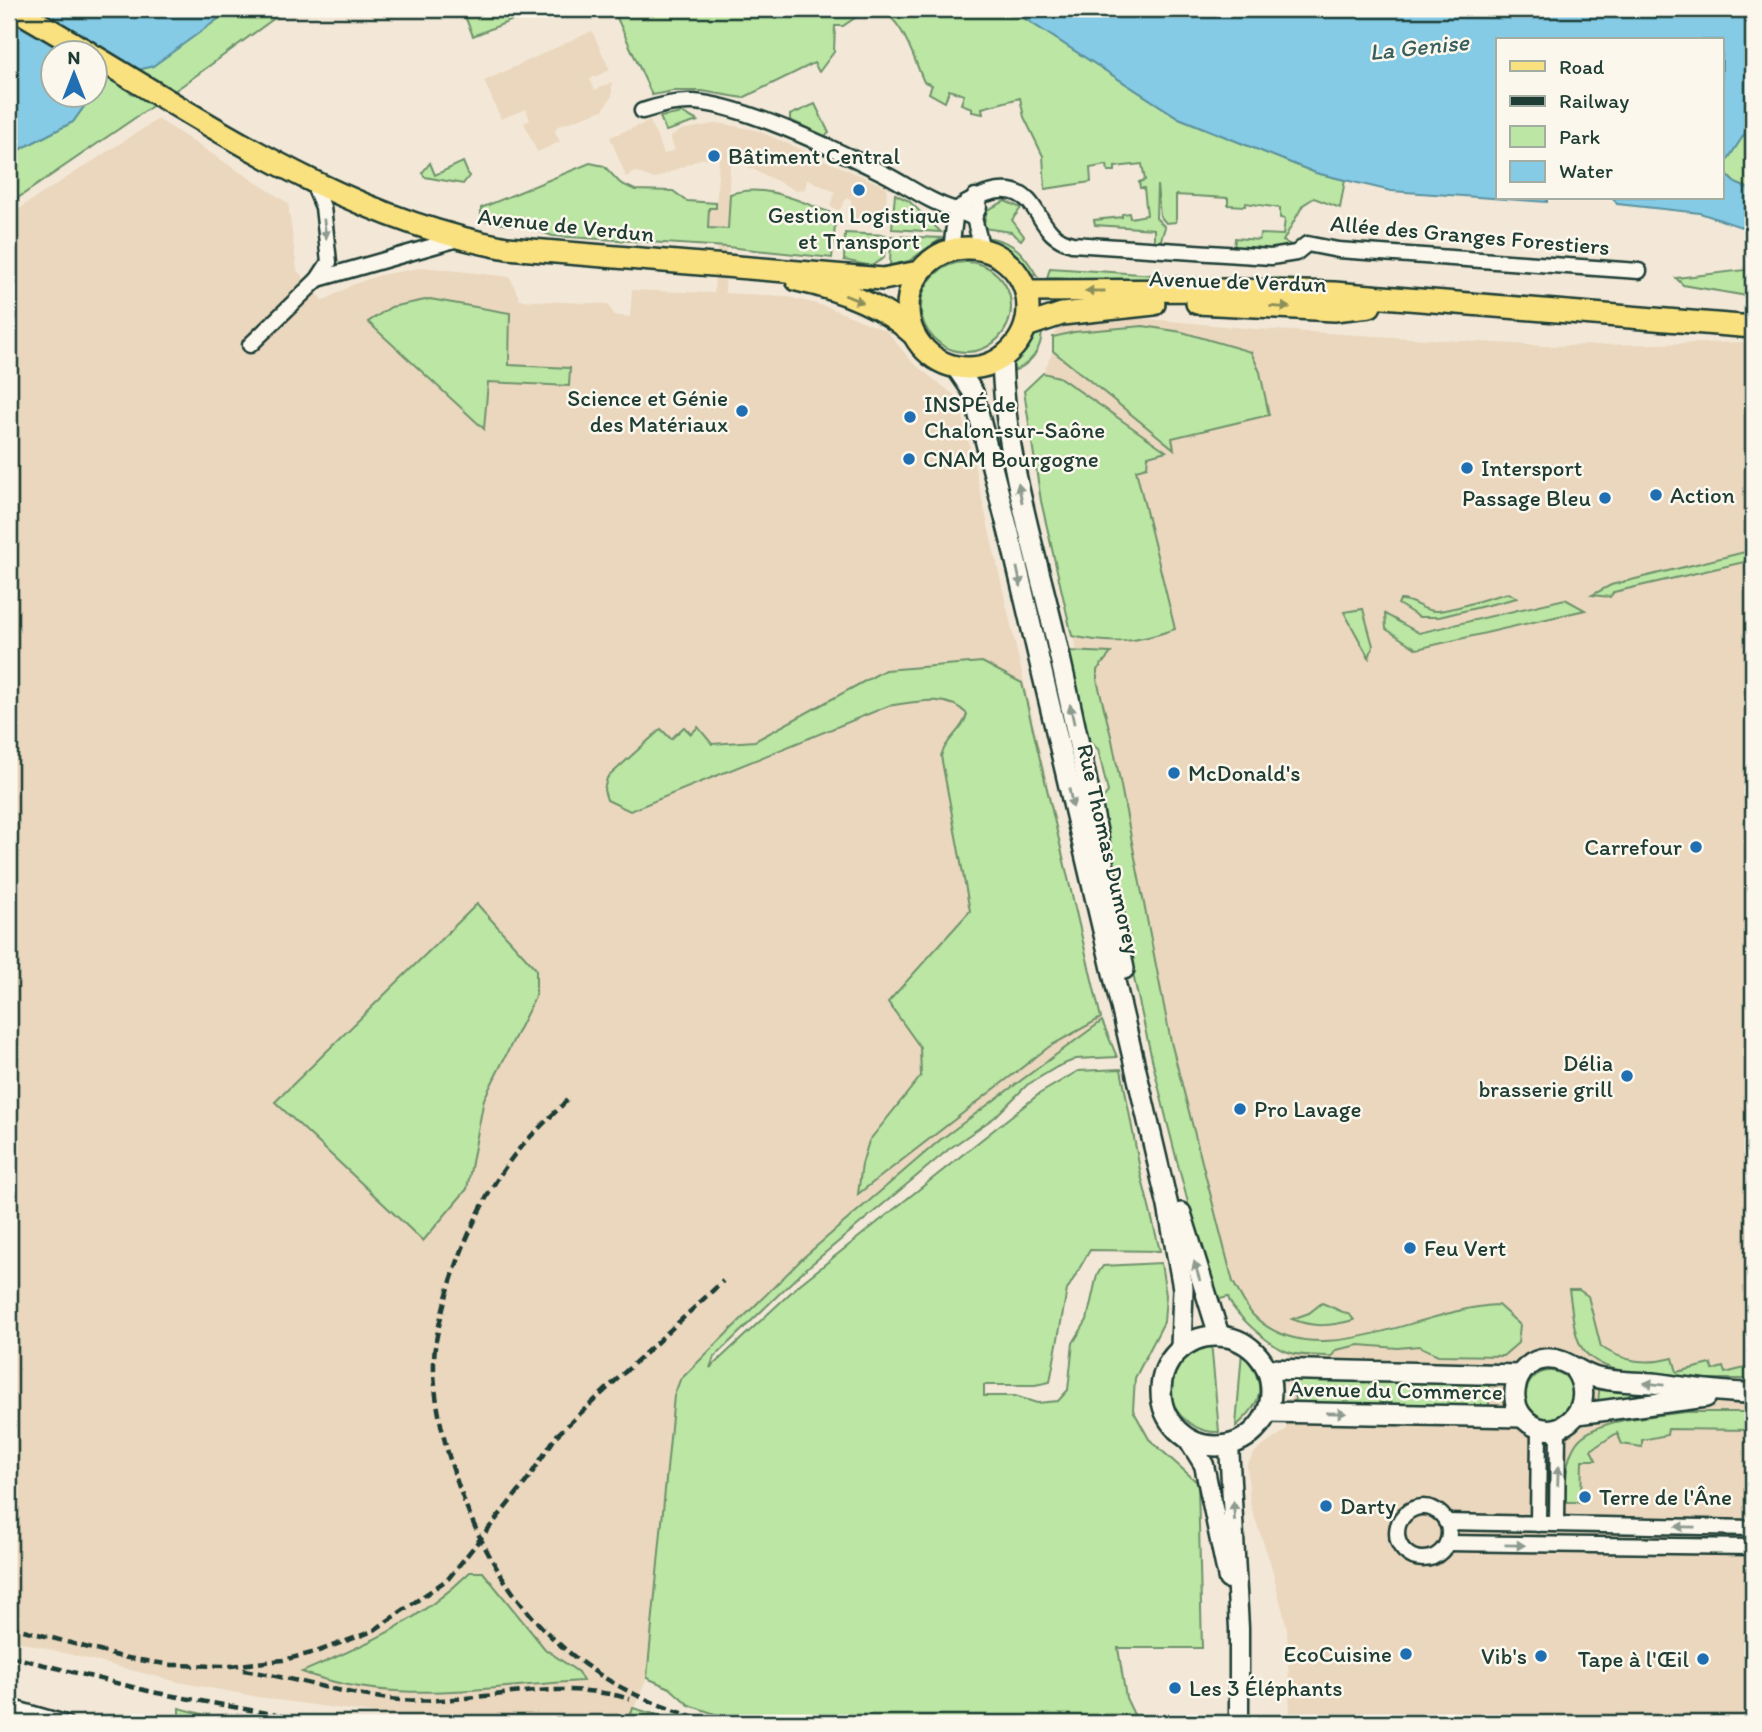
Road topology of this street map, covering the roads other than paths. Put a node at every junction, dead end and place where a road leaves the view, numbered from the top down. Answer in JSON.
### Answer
{"nodes":[{"id":1,"x":15,"y":9,"type":"edge"},
{"id":2,"x":64,"y":38,"type":"edge"},
{"id":3,"x":108,"y":64,"type":"edge"},
{"id":4,"x":642,"y":111,"type":"dead end"},
{"id":5,"x":310,"y":178,"type":"junction"},
{"id":6,"x":975,"y":196,"type":"junction"},
{"id":7,"x":956,"y":210,"type":"junction"},
{"id":8,"x":975,"y":218,"type":"junction"},
{"id":9,"x":458,"y":239,"type":"junction"},
{"id":10,"x":982,"y":249,"type":"junction"},
{"id":11,"x":951,"y":250,"type":"junction"},
{"id":12,"x":741,"y":268,"type":"junction"},
{"id":13,"x":1639,"y":271,"type":"dead end"},
{"id":14,"x":919,"y":272,"type":"junction"},
{"id":15,"x":318,"y":279,"type":"junction"},
{"id":16,"x":1026,"y":291,"type":"junction"},
{"id":17,"x":1409,"y":301,"type":"junction"},
{"id":18,"x":1026,"y":326,"type":"junction"},
{"id":19,"x":1753,"y":327,"type":"edge"},
{"id":20,"x":912,"y":333,"type":"junction"},
{"id":21,"x":250,"y":345,"type":"dead end"},
{"id":22,"x":1002,"y":358,"type":"junction"},
{"id":23,"x":956,"y":367,"type":"junction"},
{"id":24,"x":1219,"y":1335,"type":"junction"},
{"id":25,"x":1181,"y":1348,"type":"junction"},
{"id":26,"x":1267,"y":1368,"type":"junction"},
{"id":27,"x":1575,"y":1370,"type":"junction"},
{"id":28,"x":1520,"y":1375,"type":"junction"},
{"id":29,"x":1750,"y":1393,"type":"edge"},
{"id":30,"x":1267,"y":1412,"type":"junction"},
{"id":31,"x":1577,"y":1414,"type":"junction"},
{"id":32,"x":1540,"y":1424,"type":"junction"},
{"id":33,"x":1188,"y":1438,"type":"junction"},
{"id":34,"x":1229,"y":1445,"type":"junction"},
{"id":35,"x":1446,"y":1522,"type":"junction"},
{"id":36,"x":1538,"y":1524,"type":"junction"},
{"id":37,"x":1557,"y":1524,"type":"junction"},
{"id":38,"x":1753,"y":1528,"type":"edge"},
{"id":39,"x":1447,"y":1543,"type":"junction"},
{"id":40,"x":1753,"y":1547,"type":"edge"},
{"id":41,"x":1239,"y":1628,"type":"junction"},
{"id":42,"x":9,"y":1707,"type":"edge"},
{"id":43,"x":65,"y":1723,"type":"edge"},
{"id":44,"x":1239,"y":1723,"type":"edge"}],
"edges":[{"from":1,"to":2,"type":"main road"},
{"from":3,"to":5,"type":"main road","name":"Avenue de Verdun"},
{"from":4,"to":7,"type":"street"},
{"from":5,"to":9,"type":"main road","name":"Avenue de Verdun"},
{"from":5,"to":15,"type":"street","one_way":true},
{"from":6,"to":7,"type":"street"},
{"from":6,"to":8,"type":"street"},
{"from":6,"to":13,"type":"street","name":"Allée des Granges Forestiers"},
{"from":7,"to":8,"type":"street"},
{"from":7,"to":11,"type":"street"},
{"from":8,"to":10,"type":"street"},
{"from":9,"to":12,"type":"main road","name":"Avenue de Verdun"},
{"from":9,"to":15,"type":"street"},
{"from":10,"to":11,"type":"main road"},
{"from":10,"to":16,"type":"main road"},
{"from":11,"to":14,"type":"main road"},
{"from":12,"to":14,"type":"main road","name":"Avenue de Verdun"},
{"from":12,"to":20,"type":"main road","name":"Avenue de Verdun","one_way":true},
{"from":14,"to":20,"type":"main road"},
{"from":15,"to":21,"type":"street"},
{"from":17,"to":16,"type":"main road","name":"Avenue de Verdun","one_way":true},
{"from":16,"to":18,"type":"main road"},
{"from":18,"to":17,"type":"main road","name":"Avenue de Verdun","one_way":true},
{"from":17,"to":19,"type":"main road","name":"Avenue de Verdun"},
{"from":18,"to":22,"type":"main road"},
{"from":20,"to":23,"type":"main road"},
{"from":22,"to":23,"type":"main road"},
{"from":24,"to":22,"type":"main road","name":"Rue Thomas Dumorey","one_way":true},
{"from":23,"to":25,"type":"main road","name":"Rue Thomas Dumorey","one_way":true},
{"from":24,"to":25,"type":"main road"},
{"from":24,"to":26,"type":"main road"},
{"from":25,"to":33,"type":"main road"},
{"from":26,"to":28,"type":"main road","name":"Avenue du Commerce"},
{"from":26,"to":30,"type":"main road"},
{"from":27,"to":28,"type":"main road"},
{"from":29,"to":27,"type":"main road","one_way":true},
{"from":27,"to":31,"type":"main road"},
{"from":28,"to":32,"type":"main road"},
{"from":29,"to":31,"type":"main road"},
{"from":30,"to":32,"type":"main road","name":"Avenue du Commerce","one_way":true},
{"from":30,"to":34,"type":"main road"},
{"from":31,"to":32,"type":"main road"},
{"from":32,"to":36,"type":"street"},
{"from":37,"to":32,"type":"street","one_way":true},
{"from":33,"to":34,"type":"main road"},
{"from":33,"to":41,"type":"street"},
{"from":41,"to":34,"type":"street","one_way":true},
{"from":35,"to":36,"type":"street"},
{"from":35,"to":39,"type":"street"},
{"from":35,"to":39,"type":"street"},
{"from":36,"to":37,"type":"street"},
{"from":38,"to":37,"type":"street","one_way":true},
{"from":39,"to":40,"type":"street","one_way":true},
{"from":41,"to":44,"type":"street"},
{"from":42,"to":43,"type":"street"}]}
